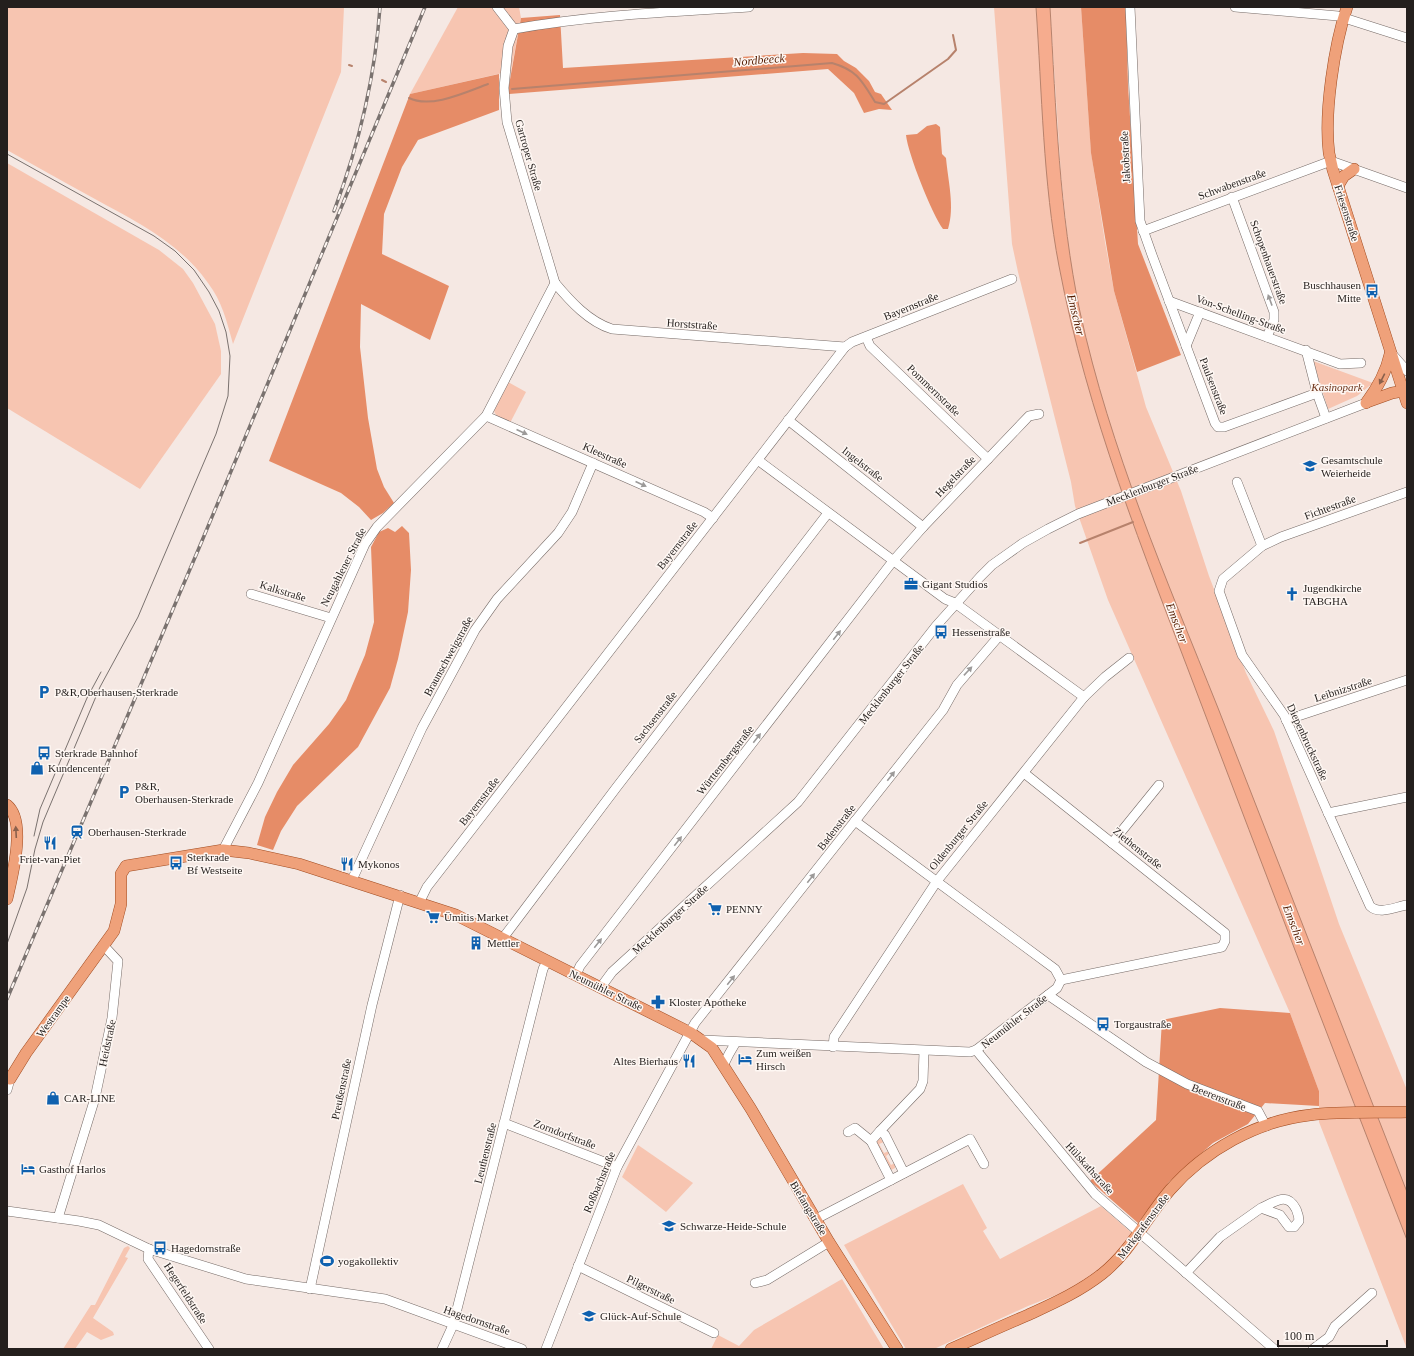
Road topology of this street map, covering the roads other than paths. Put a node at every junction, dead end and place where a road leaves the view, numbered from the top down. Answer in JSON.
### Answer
{"nodes":[{"id":1,"x":497,"y":7,"type":"edge"},
{"id":2,"x":749,"y":7,"type":"edge"},
{"id":3,"x":1130,"y":7,"type":"edge"},
{"id":4,"x":1236,"y":7,"type":"edge"},
{"id":5,"x":1347,"y":7,"type":"edge"},
{"id":6,"x":674,"y":10,"type":"edge"},
{"id":7,"x":1325,"y":11,"type":"edge"},
{"id":8,"x":1344,"y":18,"type":"junction"},
{"id":9,"x":514,"y":29,"type":"junction"},
{"id":10,"x":1407,"y":38,"type":"edge"},
{"id":11,"x":1331,"y":161,"type":"junction"},
{"id":12,"x":1354,"y":170,"type":"junction"},
{"id":13,"x":1338,"y":186,"type":"junction"},
{"id":14,"x":1407,"y":188,"type":"edge"},
{"id":15,"x":1232,"y":197,"type":"junction"},
{"id":16,"x":1143,"y":231,"type":"junction"},
{"id":17,"x":1012,"y":279,"type":"dead end"},
{"id":18,"x":554,"y":284,"type":"junction"},
{"id":19,"x":1169,"y":300,"type":"junction"},
{"id":20,"x":1200,"y":312,"type":"junction"},
{"id":21,"x":1267,"y":336,"type":"junction"},
{"id":22,"x":866,"y":337,"type":"junction"},
{"id":23,"x":1186,"y":346,"type":"junction"},
{"id":24,"x":845,"y":347,"type":"junction"},
{"id":25,"x":1306,"y":350,"type":"junction"},
{"id":26,"x":1390,"y":351,"type":"junction"},
{"id":27,"x":1361,"y":363,"type":"dead end"},
{"id":28,"x":1407,"y":371,"type":"edge"},
{"id":29,"x":1405,"y":391,"type":"edge"},
{"id":30,"x":1317,"y":393,"type":"junction"},
{"id":31,"x":1366,"y":402,"type":"junction"},
{"id":32,"x":1407,"y":403,"type":"edge"},
{"id":33,"x":1039,"y":414,"type":"dead end"},
{"id":34,"x":486,"y":416,"type":"junction"},
{"id":35,"x":1326,"y":418,"type":"junction"},
{"id":36,"x":788,"y":420,"type":"junction"},
{"id":37,"x":988,"y":459,"type":"junction"},
{"id":38,"x":759,"y":461,"type":"junction"},
{"id":39,"x":593,"y":464,"type":"junction"},
{"id":40,"x":1237,"y":482,"type":"dead end"},
{"id":41,"x":1407,"y":492,"type":"edge"},
{"id":42,"x":828,"y":513,"type":"junction"},
{"id":43,"x":713,"y":518,"type":"junction"},
{"id":44,"x":923,"y":527,"type":"junction"},
{"id":45,"x":1262,"y":546,"type":"junction"},
{"id":46,"x":893,"y":561,"type":"junction"},
{"id":47,"x":1219,"y":591,"type":"joint"},
{"id":48,"x":250,"y":594,"type":"dead end"},
{"id":49,"x":955,"y":603,"type":"junction"},
{"id":50,"x":331,"y":618,"type":"junction"},
{"id":51,"x":999,"y":636,"type":"junction"},
{"id":52,"x":1129,"y":658,"type":"dead end"},
{"id":53,"x":1407,"y":680,"type":"edge"},
{"id":54,"x":1084,"y":697,"type":"junction"},
{"id":55,"x":1286,"y":720,"type":"junction"},
{"id":56,"x":1024,"y":773,"type":"junction"},
{"id":57,"x":1159,"y":786,"type":"dead end"},
{"id":58,"x":1407,"y":797,"type":"edge"},
{"id":59,"x":7,"y":806,"type":"edge"},
{"id":60,"x":1328,"y":813,"type":"junction"},
{"id":61,"x":855,"y":821,"type":"junction"},
{"id":62,"x":1112,"y":843,"type":"junction"},
{"id":63,"x":223,"y":850,"type":"junction"},
{"id":64,"x":352,"y":880,"type":"junction"},
{"id":65,"x":936,"y":881,"type":"junction"},
{"id":66,"x":400,"y":895,"type":"junction"},
{"id":67,"x":7,"y":899,"type":"edge"},
{"id":68,"x":420,"y":901,"type":"junction"},
{"id":69,"x":1407,"y":905,"type":"edge"},
{"id":70,"x":503,"y":938,"type":"junction"},
{"id":71,"x":104,"y":946,"type":"junction"},
{"id":72,"x":547,"y":961,"type":"junction"},
{"id":73,"x":576,"y":975,"type":"junction"},
{"id":74,"x":1061,"y":980,"type":"junction"},
{"id":75,"x":601,"y":987,"type":"junction"},
{"id":76,"x":1048,"y":995,"type":"junction"},
{"id":77,"x":691,"y":1033,"type":"junction"},
{"id":78,"x":703,"y":1040,"type":"junction"},
{"id":79,"x":736,"y":1042,"type":"junction"},
{"id":80,"x":833,"y":1047,"type":"junction"},
{"id":81,"x":976,"y":1050,"type":"junction"},
{"id":82,"x":924,"y":1052,"type":"junction"},
{"id":83,"x":723,"y":1066,"type":"junction"},
{"id":84,"x":8,"y":1082,"type":"edge"},
{"id":85,"x":1407,"y":1112,"type":"edge"},
{"id":86,"x":504,"y":1123,"type":"junction"},
{"id":87,"x":1266,"y":1126,"type":"junction"},
{"id":88,"x":880,"y":1131,"type":"junction"},
{"id":89,"x":848,"y":1132,"type":"dead end"},
{"id":90,"x":871,"y":1141,"type":"junction"},
{"id":91,"x":984,"y":1164,"type":"dead end"},
{"id":92,"x":617,"y":1167,"type":"junction"},
{"id":93,"x":904,"y":1173,"type":"junction"},
{"id":94,"x":891,"y":1180,"type":"junction"},
{"id":95,"x":1261,"y":1208,"type":"dead end"},
{"id":96,"x":7,"y":1211,"type":"edge"},
{"id":97,"x":58,"y":1218,"type":"junction"},
{"id":98,"x":816,"y":1219,"type":"junction"},
{"id":99,"x":1140,"y":1232,"type":"junction"},
{"id":100,"x":829,"y":1242,"type":"junction"},
{"id":101,"x":149,"y":1249,"type":"junction"},
{"id":102,"x":578,"y":1266,"type":"junction"},
{"id":103,"x":1186,"y":1273,"type":"junction"},
{"id":104,"x":755,"y":1283,"type":"dead end"},
{"id":105,"x":310,"y":1289,"type":"junction"},
{"id":106,"x":1372,"y":1293,"type":"dead end"},
{"id":107,"x":453,"y":1325,"type":"junction"},
{"id":108,"x":714,"y":1333,"type":"dead end"},
{"id":109,"x":209,"y":1349,"type":"edge"},
{"id":110,"x":442,"y":1349,"type":"edge"},
{"id":111,"x":522,"y":1349,"type":"edge"},
{"id":112,"x":546,"y":1349,"type":"edge"},
{"id":113,"x":897,"y":1349,"type":"edge"},
{"id":114,"x":950,"y":1349,"type":"edge"},
{"id":115,"x":1274,"y":1349,"type":"edge"},
{"id":116,"x":1313,"y":1349,"type":"edge"}],
"edges":[{"from":1,"to":9,"type":"street"},
{"from":2,"to":6,"type":"street"},
{"from":3,"to":16,"type":"street","name":"Jakobstraße"},
{"from":4,"to":7,"type":"street"},
{"from":5,"to":8,"type":"main road","name":"Friesenstraße"},
{"from":6,"to":9,"type":"street"},
{"from":7,"to":8,"type":"street"},
{"from":8,"to":10,"type":"street"},
{"from":8,"to":11,"type":"main road","name":"Friesenstraße"},
{"from":9,"to":18,"type":"street","name":"Gartroper Straße"},
{"from":11,"to":12,"type":"street"},
{"from":11,"to":13,"type":"main road","name":"Friesenstraße"},
{"from":11,"to":15,"type":"street","name":"Schwabenstraße"},
{"from":12,"to":13,"type":"main road"},
{"from":12,"to":14,"type":"street"},
{"from":13,"to":26,"type":"main road","name":"Friesenstraße"},
{"from":15,"to":16,"type":"street","name":"Schwabenstraße"},
{"from":21,"to":15,"type":"street","name":"Schopenhauerstraße","one_way":true},
{"from":16,"to":19,"type":"street","name":"Jakobstraße"},
{"from":17,"to":22,"type":"street","name":"Bayernstraße"},
{"from":18,"to":24,"type":"street","name":"Horststraße"},
{"from":18,"to":34,"type":"street","name":"Neugahlener Straße"},
{"from":19,"to":20,"type":"street","name":"Von-Schelling-Straße"},
{"from":19,"to":23,"type":"street","name":"Paulsenstraße"},
{"from":20,"to":21,"type":"street","name":"Von-Schelling-Straße"},
{"from":20,"to":23,"type":"street"},
{"from":21,"to":25,"type":"street","name":"Von-Schelling-Straße"},
{"from":22,"to":24,"type":"street","name":"Bayernstraße"},
{"from":22,"to":37,"type":"street","name":"Pommernstraße"},
{"from":23,"to":30,"type":"street","name":"Paulsenstraße"},
{"from":24,"to":36,"type":"street","name":"Bayernstraße"},
{"from":25,"to":27,"type":"street","name":"Von-Schelling-Straße"},
{"from":25,"to":30,"type":"street"},
{"from":26,"to":28,"type":"street"},
{"from":26,"to":29,"type":"main road","name":"Friesenstraße"},
{"from":26,"to":31,"type":"main road","one_way":true},
{"from":29,"to":31,"type":"main road","name":"Mecklenburger Straße"},
{"from":29,"to":32,"type":"main road","name":"Friesenstraße"},
{"from":30,"to":35,"type":"street"},
{"from":31,"to":35,"type":"street","name":"Mecklenburger Straße"},
{"from":33,"to":37,"type":"street","name":"Hegelstraße"},
{"from":34,"to":39,"type":"street","name":"Kleestraße","one_way":true},
{"from":34,"to":50,"type":"street","name":"Neugahlener Straße"},
{"from":35,"to":49,"type":"street","name":"Mecklenburger Straße"},
{"from":36,"to":38,"type":"street","name":"Bayernstraße"},
{"from":36,"to":44,"type":"street","name":"Ingelstraße"},
{"from":37,"to":44,"type":"street","name":"Hegelstraße"},
{"from":38,"to":42,"type":"street"},
{"from":38,"to":43,"type":"street","name":"Bayernstraße"},
{"from":39,"to":43,"type":"street","name":"Kleestraße","one_way":true},
{"from":39,"to":64,"type":"street","name":"Braunschweigstraße"},
{"from":40,"to":45,"type":"street"},
{"from":41,"to":45,"type":"street","name":"Fichtestraße"},
{"from":42,"to":46,"type":"street"},
{"from":42,"to":70,"type":"street","name":"Sachsenstraße"},
{"from":43,"to":68,"type":"street","name":"Bayernstraße"},
{"from":44,"to":46,"type":"street","name":"Hegelstraße"},
{"from":45,"to":47,"type":"street","name":"Fichtestraße"},
{"from":46,"to":49,"type":"street"},
{"from":73,"to":46,"type":"street","name":"Württembergstraße","one_way":true},
{"from":47,"to":55,"type":"street","name":"Diepenbruckstraße"},
{"from":48,"to":50,"type":"street","name":"Kalkstraße"},
{"from":49,"to":51,"type":"street"},
{"from":49,"to":75,"type":"street","name":"Mecklenburger Straße"},
{"from":50,"to":63,"type":"street","name":"Neugahlener Straße"},
{"from":51,"to":54,"type":"street"},
{"from":61,"to":51,"type":"street","name":"Badenstraße","one_way":true},
{"from":52,"to":54,"type":"street","name":"Oldenburger Straße"},
{"from":53,"to":55,"type":"street","name":"Leibnizstraße"},
{"from":54,"to":56,"type":"street","name":"Oldenburger Straße"},
{"from":55,"to":60,"type":"street","name":"Diepenbruckstraße"},
{"from":56,"to":62,"type":"street","name":"Ziethenstraße"},
{"from":56,"to":65,"type":"street","name":"Oldenburger Straße"},
{"from":57,"to":62,"type":"street"},
{"from":58,"to":60,"type":"street"},
{"from":67,"to":59,"type":"main road","one_way":true},
{"from":60,"to":69,"type":"street","name":"Diepenbruckstraße"},
{"from":61,"to":65,"type":"street"},
{"from":77,"to":61,"type":"street","name":"Badenstraße","one_way":true},
{"from":62,"to":74,"type":"street","name":"Ziethenstraße"},
{"from":63,"to":64,"type":"main road","name":"Neumühler Straße"},
{"from":63,"to":71,"type":"main road","name":"Neumühler Straße"},
{"from":64,"to":66,"type":"main road","name":"Neumühler Straße"},
{"from":65,"to":74,"type":"street"},
{"from":65,"to":80,"type":"street","name":"Oldenburger Straße"},
{"from":66,"to":68,"type":"main road","name":"Neumühler Straße"},
{"from":66,"to":105,"type":"street","name":"Preußenstraße"},
{"from":68,"to":70,"type":"main road","name":"Neumühler Straße"},
{"from":70,"to":72,"type":"main road","name":"Neumühler Straße"},
{"from":71,"to":84,"type":"main road","name":"Westrampe"},
{"from":71,"to":97,"type":"street","name":"Heidstraße"},
{"from":72,"to":73,"type":"main road","name":"Neumühler Straße"},
{"from":72,"to":86,"type":"street","name":"Leuthenstraße"},
{"from":73,"to":75,"type":"main road","name":"Neumühler Straße"},
{"from":74,"to":76,"type":"street","name":"Neumühler Straße"},
{"from":75,"to":77,"type":"main road","name":"Neumühler Straße"},
{"from":76,"to":81,"type":"street","name":"Neumühler Straße"},
{"from":76,"to":87,"type":"street","name":"Beerenstraße"},
{"from":77,"to":78,"type":"main road","name":"Neumühler Straße"},
{"from":77,"to":92,"type":"street","name":"Roßbachstraße"},
{"from":78,"to":79,"type":"street","name":"Neumühler Straße"},
{"from":78,"to":83,"type":"main road","name":"Biefangstraße"},
{"from":79,"to":80,"type":"street","name":"Neumühler Straße"},
{"from":79,"to":83,"type":"street"},
{"from":80,"to":82,"type":"street","name":"Neumühler Straße"},
{"from":81,"to":82,"type":"street","name":"Neumühler Straße"},
{"from":81,"to":99,"type":"street","name":"Hülskathstraße"},
{"from":82,"to":88,"type":"street"},
{"from":83,"to":98,"type":"main road","name":"Biefangstraße"},
{"from":85,"to":87,"type":"main road"},
{"from":86,"to":92,"type":"street","name":"Zorndorfstraße"},
{"from":86,"to":107,"type":"street","name":"Leuthenstraße"},
{"from":87,"to":99,"type":"main road","name":"Markgrafenstraße"},
{"from":88,"to":90,"type":"street"},
{"from":88,"to":93,"type":"street"},
{"from":89,"to":90,"type":"street"},
{"from":90,"to":94,"type":"street"},
{"from":91,"to":93,"type":"street"},
{"from":92,"to":102,"type":"street","name":"Roßbachstraße"},
{"from":93,"to":94,"type":"street"},
{"from":94,"to":98,"type":"street"},
{"from":95,"to":103,"type":"street"},
{"from":96,"to":97,"type":"street","name":"Hagedornstraße"},
{"from":97,"to":101,"type":"street","name":"Hagedornstraße"},
{"from":98,"to":100,"type":"main road","name":"Biefangstraße"},
{"from":99,"to":103,"type":"street","name":"Hülskathstraße"},
{"from":99,"to":114,"type":"main road","name":"Markgrafenstraße"},
{"from":100,"to":104,"type":"street"},
{"from":100,"to":113,"type":"main road","name":"Biefangstraße"},
{"from":101,"to":105,"type":"street","name":"Hagedornstraße"},
{"from":101,"to":109,"type":"street","name":"Hegerfeldstraße"},
{"from":102,"to":108,"type":"street","name":"Pilgerstraße"},
{"from":102,"to":112,"type":"street","name":"Roßbachstraße"},
{"from":103,"to":115,"type":"street","name":"Hülskathstraße"},
{"from":105,"to":107,"type":"street","name":"Hagedornstraße"},
{"from":106,"to":116,"type":"street"},
{"from":107,"to":110,"type":"street","name":"Leuthenstraße"},
{"from":107,"to":111,"type":"street","name":"Hagedornstraße"}]}
